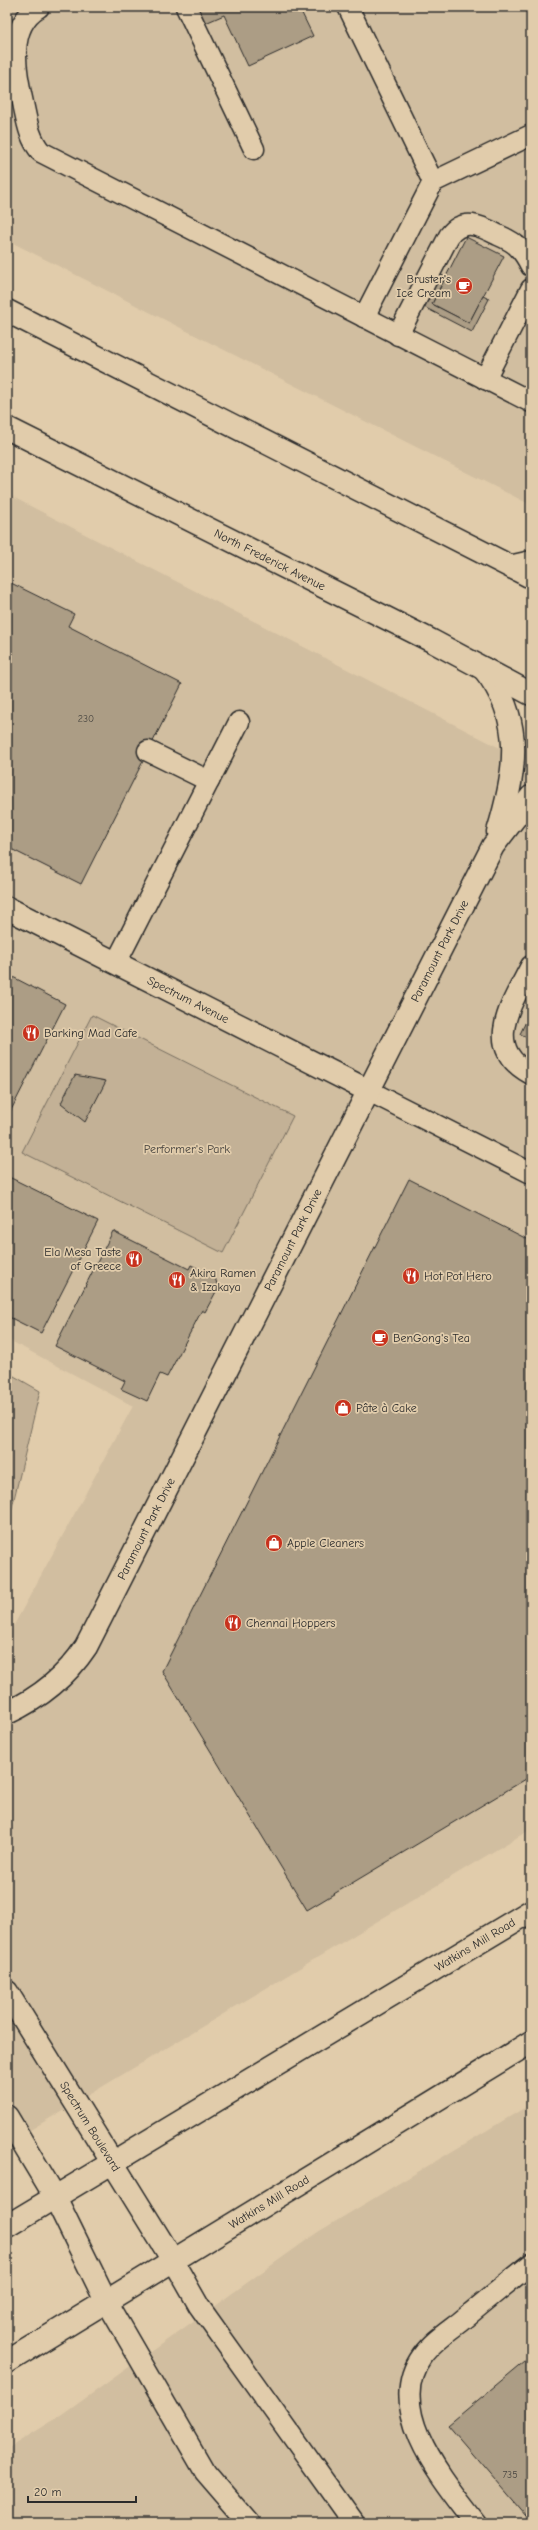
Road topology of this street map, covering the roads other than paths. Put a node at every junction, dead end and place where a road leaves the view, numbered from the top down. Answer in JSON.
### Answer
{"nodes":[{"id":1,"x":40,"y":7,"type":"edge"},
{"id":2,"x":186,"y":7,"type":"edge"},
{"id":3,"x":348,"y":7,"type":"edge"},
{"id":4,"x":531,"y":135,"type":"edge"},
{"id":5,"x":254,"y":149,"type":"dead end"},
{"id":6,"x":433,"y":182,"type":"junction"},
{"id":7,"x":531,"y":266,"type":"edge"},
{"id":8,"x":531,"y":289,"type":"edge"},
{"id":9,"x":7,"y":312,"type":"edge"},
{"id":10,"x":364,"y":317,"type":"junction"},
{"id":11,"x":398,"y":335,"type":"junction"},
{"id":12,"x":485,"y":378,"type":"junction"},
{"id":13,"x":531,"y":402,"type":"edge"},
{"id":14,"x":7,"y":428,"type":"edge"},
{"id":15,"x":531,"y":561,"type":"edge"},
{"id":16,"x":509,"y":566,"type":"junction"},
{"id":17,"x":531,"y":577,"type":"edge"},
{"id":18,"x":484,"y":669,"type":"junction"},
{"id":19,"x":531,"y":694,"type":"edge"},
{"id":20,"x":239,"y":722,"type":"dead end"},
{"id":21,"x":148,"y":751,"type":"dead end"},
{"id":22,"x":209,"y":781,"type":"junction"},
{"id":23,"x":531,"y":797,"type":"edge"},
{"id":24,"x":493,"y":846,"type":"junction"},
{"id":25,"x":7,"y":908,"type":"edge"},
{"id":26,"x":116,"y":963,"type":"junction"},
{"id":27,"x":531,"y":966,"type":"edge"},
{"id":28,"x":531,"y":1074,"type":"edge"},
{"id":29,"x":369,"y":1091,"type":"junction"},
{"id":30,"x":531,"y":1173,"type":"edge"},
{"id":31,"x":7,"y":1713,"type":"edge"},
{"id":32,"x":531,"y":1911,"type":"edge"},
{"id":33,"x":7,"y":1992,"type":"edge"},
{"id":34,"x":531,"y":2042,"type":"edge"},
{"id":35,"x":7,"y":2117,"type":"edge"},
{"id":36,"x":113,"y":2164,"type":"junction"},
{"id":37,"x":55,"y":2197,"type":"junction"},
{"id":38,"x":7,"y":2226,"type":"edge"},
{"id":39,"x":174,"y":2262,"type":"junction"},
{"id":40,"x":531,"y":2264,"type":"edge"},
{"id":41,"x":106,"y":2301,"type":"junction"},
{"id":42,"x":7,"y":2362,"type":"edge"},
{"id":43,"x":249,"y":2523,"type":"edge"},
{"id":44,"x":354,"y":2523,"type":"edge"},
{"id":45,"x":476,"y":2523,"type":"edge"}],
"edges":[{"from":1,"to":10,"type":"lane"},
{"from":2,"to":5,"type":"lane"},
{"from":3,"to":6,"type":"lane"},
{"from":4,"to":6,"type":"lane"},
{"from":6,"to":10,"type":"lane"},
{"from":7,"to":11,"type":"lane"},
{"from":8,"to":12,"type":"lane"},
{"from":9,"to":16,"type":"main road"},
{"from":10,"to":11,"type":"lane"},
{"from":11,"to":12,"type":"lane"},
{"from":12,"to":13,"type":"lane"},
{"from":14,"to":18,"type":"main road","name":"North Frederick Avenue"},
{"from":15,"to":16,"type":"lane"},
{"from":16,"to":17,"type":"main road"},
{"from":18,"to":19,"type":"main road","name":"North Frederick Avenue"},
{"from":18,"to":24,"type":"main road","name":"Paramount Park Drive"},
{"from":20,"to":22,"type":"lane"},
{"from":21,"to":22,"type":"lane"},
{"from":22,"to":26,"type":"lane"},
{"from":23,"to":24,"type":"main road","name":"Paramount Park Drive"},
{"from":24,"to":29,"type":"main road","name":"Paramount Park Drive"},
{"from":25,"to":26,"type":"main road","name":"Spectrum Avenue"},
{"from":26,"to":29,"type":"main road","name":"Spectrum Avenue"},
{"from":27,"to":28,"type":"lane"},
{"from":29,"to":30,"type":"lane"},
{"from":29,"to":31,"type":"main road","name":"Paramount Park Drive"},
{"from":32,"to":36,"type":"main road","name":"Watkins Mill Road"},
{"from":33,"to":36,"type":"main road","name":"Spectrum Boulevard"},
{"from":34,"to":39,"type":"main road","name":"Watkins Mill Road"},
{"from":35,"to":37,"type":"main road"},
{"from":36,"to":37,"type":"main road","name":"Watkins Mill Road"},
{"from":36,"to":39,"type":"main road","name":"Spectrum Boulevard"},
{"from":37,"to":38,"type":"main road","name":"Watkins Mill Road"},
{"from":37,"to":41,"type":"main road"},
{"from":39,"to":41,"type":"main road","name":"Watkins Mill Road"},
{"from":39,"to":44,"type":"lane"},
{"from":40,"to":45,"type":"lane"},
{"from":41,"to":42,"type":"main road","name":"Watkins Mill Road"},
{"from":41,"to":43,"type":"lane"}]}
